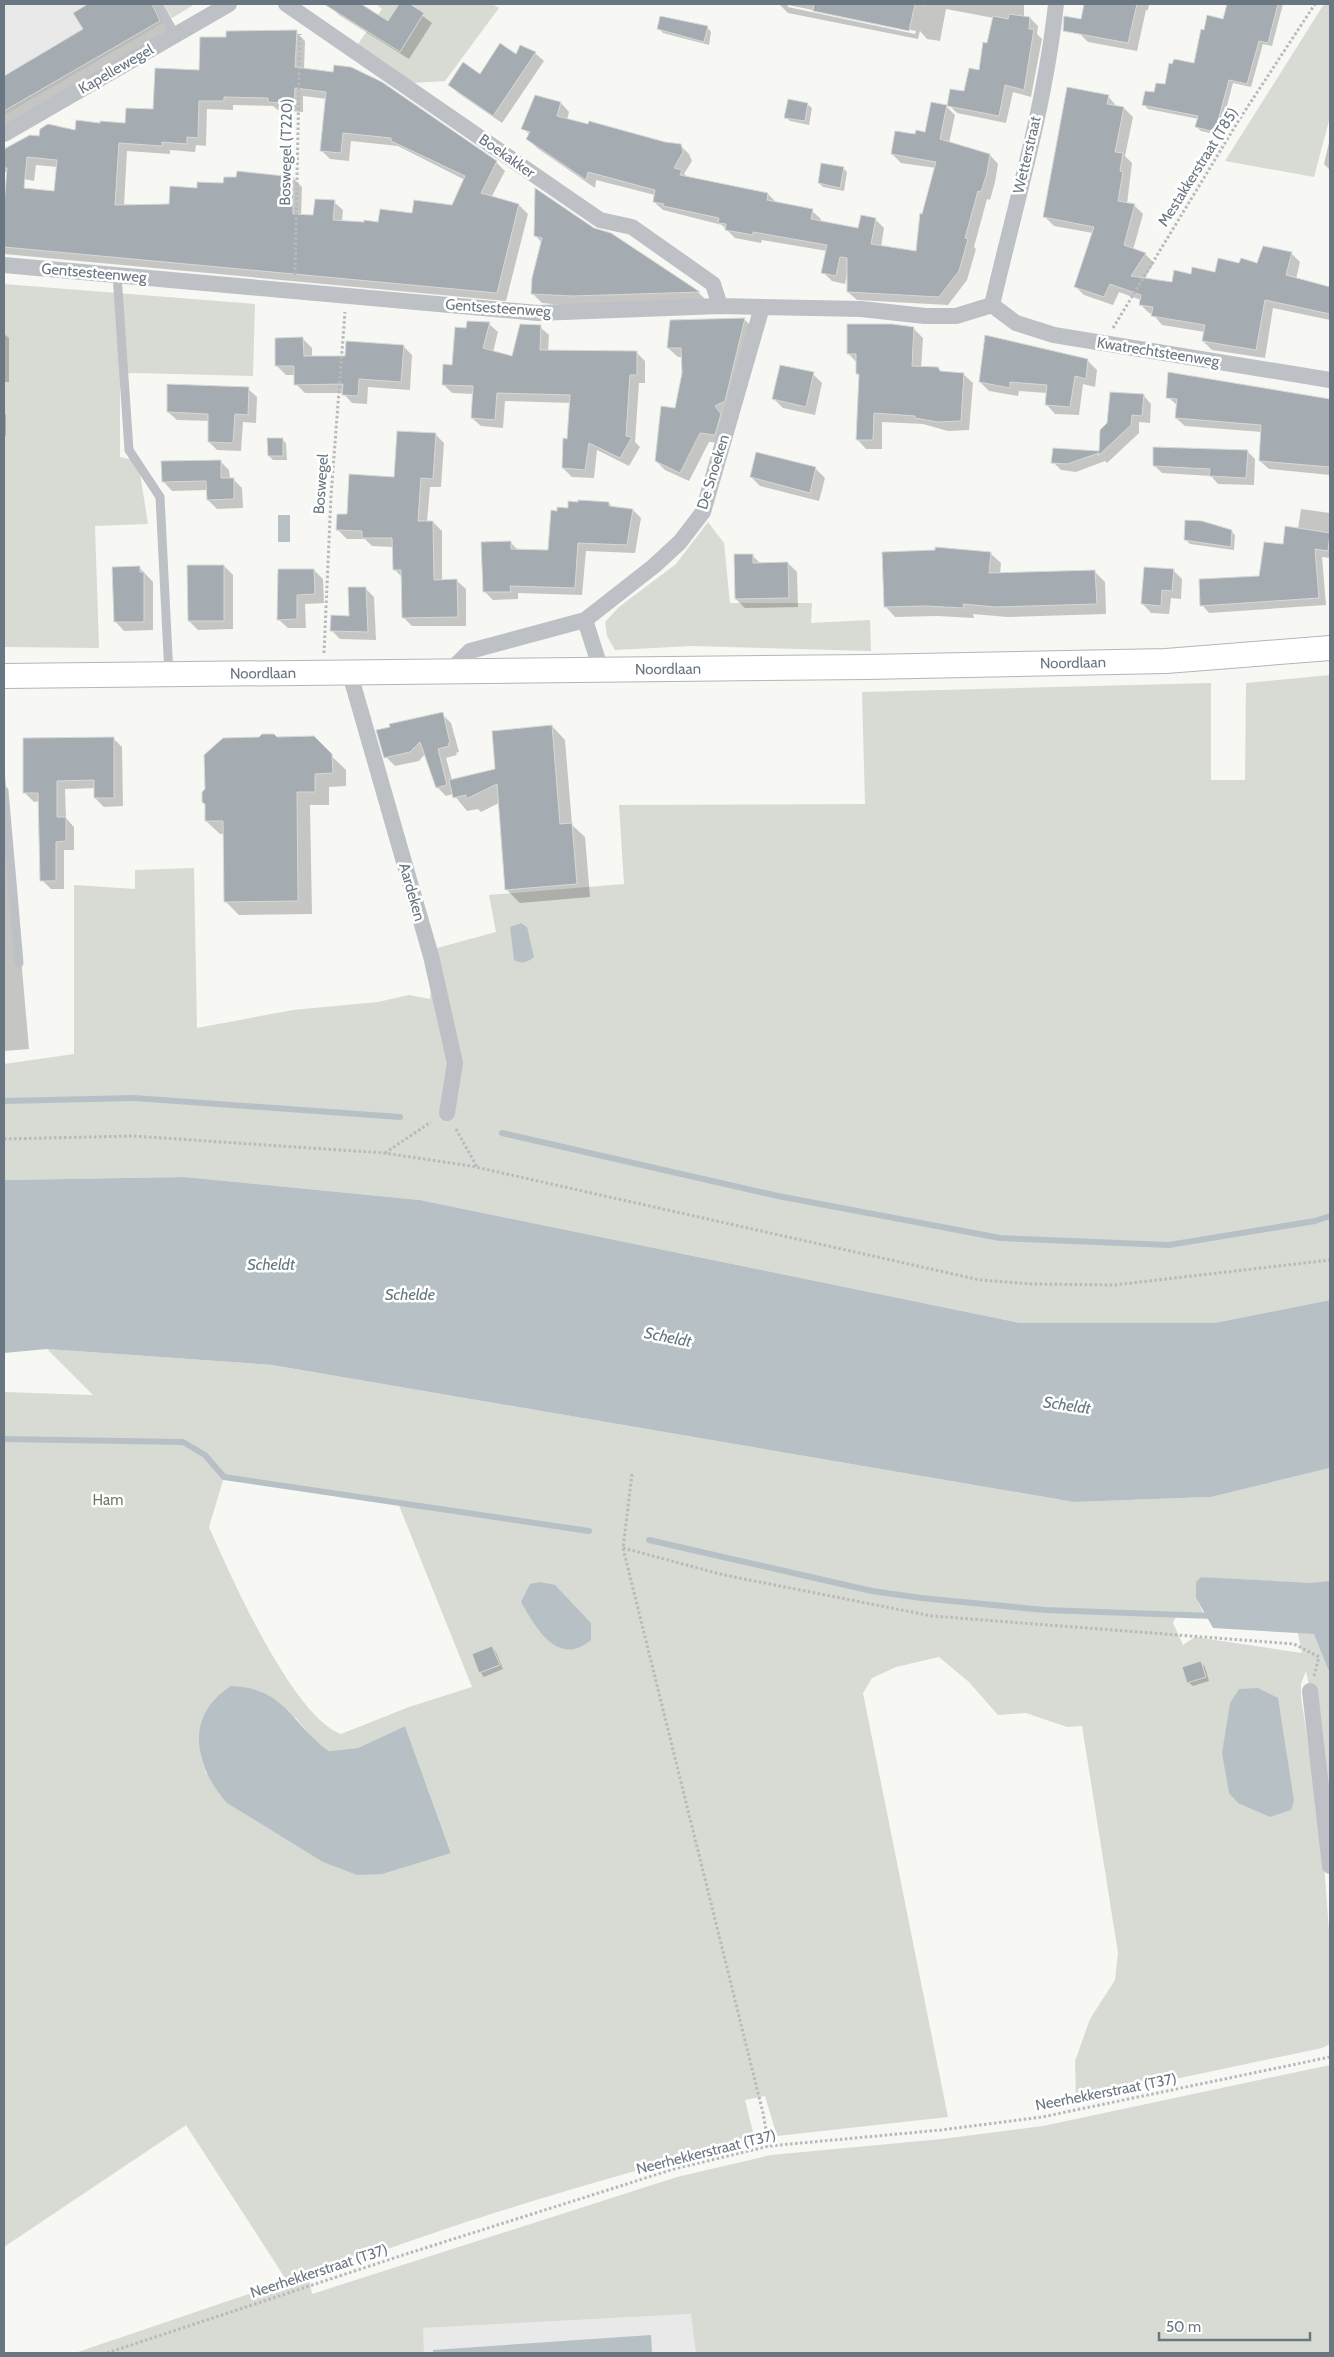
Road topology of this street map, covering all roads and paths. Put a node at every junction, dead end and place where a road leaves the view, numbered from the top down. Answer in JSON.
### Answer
{"nodes":[{"id":1,"x":158,"y":4,"type":"edge"},
{"id":2,"x":229,"y":4,"type":"edge"},
{"id":3,"x":286,"y":4,"type":"edge"},
{"id":4,"x":1056,"y":4,"type":"edge"},
{"id":5,"x":1315,"y":4,"type":"edge"},
{"id":6,"x":300,"y":13,"type":"junction"},
{"id":7,"x":175,"y":35,"type":"junction"},
{"id":8,"x":4,"y":134,"type":"edge"},
{"id":9,"x":4,"y":265,"type":"edge"},
{"id":10,"x":117,"y":275,"type":"junction"},
{"id":11,"x":294,"y":291,"type":"junction"},
{"id":12,"x":346,"y":296,"type":"junction"},
{"id":13,"x":992,"y":305,"type":"junction"},
{"id":14,"x":720,"y":306,"type":"junction"},
{"id":15,"x":762,"y":306,"type":"junction"},
{"id":16,"x":1104,"y":344,"type":"junction"},
{"id":17,"x":1330,"y":380,"type":"edge"},
{"id":18,"x":585,"y":620,"type":"junction"},
{"id":19,"x":1330,"y":648,"type":"edge"},
{"id":20,"x":601,"y":670,"type":"junction"},
{"id":21,"x":449,"y":672,"type":"junction"},
{"id":22,"x":324,"y":674,"type":"junction"},
{"id":23,"x":350,"y":674,"type":"junction"},
{"id":24,"x":169,"y":675,"type":"junction"},
{"id":25,"x":4,"y":676,"type":"edge"},
{"id":26,"x":4,"y":791,"type":"edge"},
{"id":27,"x":19,"y":964,"type":"dead end"},
{"id":28,"x":447,"y":1113,"type":"junction"},
{"id":29,"x":4,"y":1139,"type":"edge"},
{"id":30,"x":384,"y":1154,"type":"junction"},
{"id":31,"x":477,"y":1168,"type":"junction"},
{"id":32,"x":1330,"y":1260,"type":"edge"},
{"id":33,"x":632,"y":1474,"type":"dead end"},
{"id":34,"x":623,"y":1548,"type":"junction"},
{"id":35,"x":1310,"y":1691,"type":"joint"},
{"id":36,"x":1330,"y":1866,"type":"edge"},
{"id":37,"x":1330,"y":2057,"type":"edge"},
{"id":38,"x":769,"y":2146,"type":"junction"},
{"id":39,"x":108,"y":2353,"type":"edge"}],
"edges":[{"from":1,"to":7,"type":"lane"},
{"from":2,"to":7,"type":"street","name":"Kapellewegel"},
{"from":3,"to":6,"type":"street","name":"Boekakker"},
{"from":4,"to":13,"type":"street","name":"Wetterstraat"},
{"from":5,"to":16,"type":"path","name":"Mestakkerstraat (T85)"},
{"from":6,"to":11,"type":"path","name":"Boswegel (T220)"},
{"from":6,"to":14,"type":"street","name":"Boekakker"},
{"from":7,"to":8,"type":"street","name":"Kapellewegel"},
{"from":9,"to":10,"type":"street","name":"Gentsesteenweg"},
{"from":10,"to":11,"type":"street","name":"Gentsesteenweg"},
{"from":10,"to":24,"type":"lane"},
{"from":11,"to":12,"type":"street","name":"Gentsesteenweg"},
{"from":12,"to":14,"type":"street","name":"Gentsesteenweg"},
{"from":12,"to":22,"type":"path","name":"Boswegel"},
{"from":13,"to":15,"type":"street","name":"Gentsesteenweg"},
{"from":13,"to":16,"type":"street","name":"Kwatrechtsteenweg"},
{"from":14,"to":15,"type":"street","name":"Gentsesteenweg"},
{"from":15,"to":18,"type":"street","name":"De Snoeken"},
{"from":16,"to":17,"type":"street","name":"Kwatrechtsteenweg"},
{"from":18,"to":20,"type":"street"},
{"from":18,"to":21,"type":"street","name":"De Snoeken"},
{"from":19,"to":20,"type":"street","name":"Noordlaan"},
{"from":20,"to":21,"type":"street","name":"Noordlaan"},
{"from":21,"to":23,"type":"street","name":"Noordlaan"},
{"from":22,"to":23,"type":"street","name":"Noordlaan"},
{"from":22,"to":24,"type":"street","name":"Noordlaan"},
{"from":23,"to":28,"type":"street","name":"Aardeken"},
{"from":24,"to":25,"type":"street","name":"Noordlaan"},
{"from":26,"to":27,"type":"lane"},
{"from":28,"to":30,"type":"path"},
{"from":28,"to":31,"type":"path"},
{"from":29,"to":30,"type":"path"},
{"from":30,"to":31,"type":"path"},
{"from":31,"to":32,"type":"path"},
{"from":33,"to":34,"type":"path"},
{"from":34,"to":35,"type":"path"},
{"from":34,"to":38,"type":"path"},
{"from":35,"to":36,"type":"street"},
{"from":37,"to":38,"type":"path","name":"Neerhekkerstraat (T37)"},
{"from":38,"to":39,"type":"path","name":"Neerhekkerstraat (T37)"}]}
